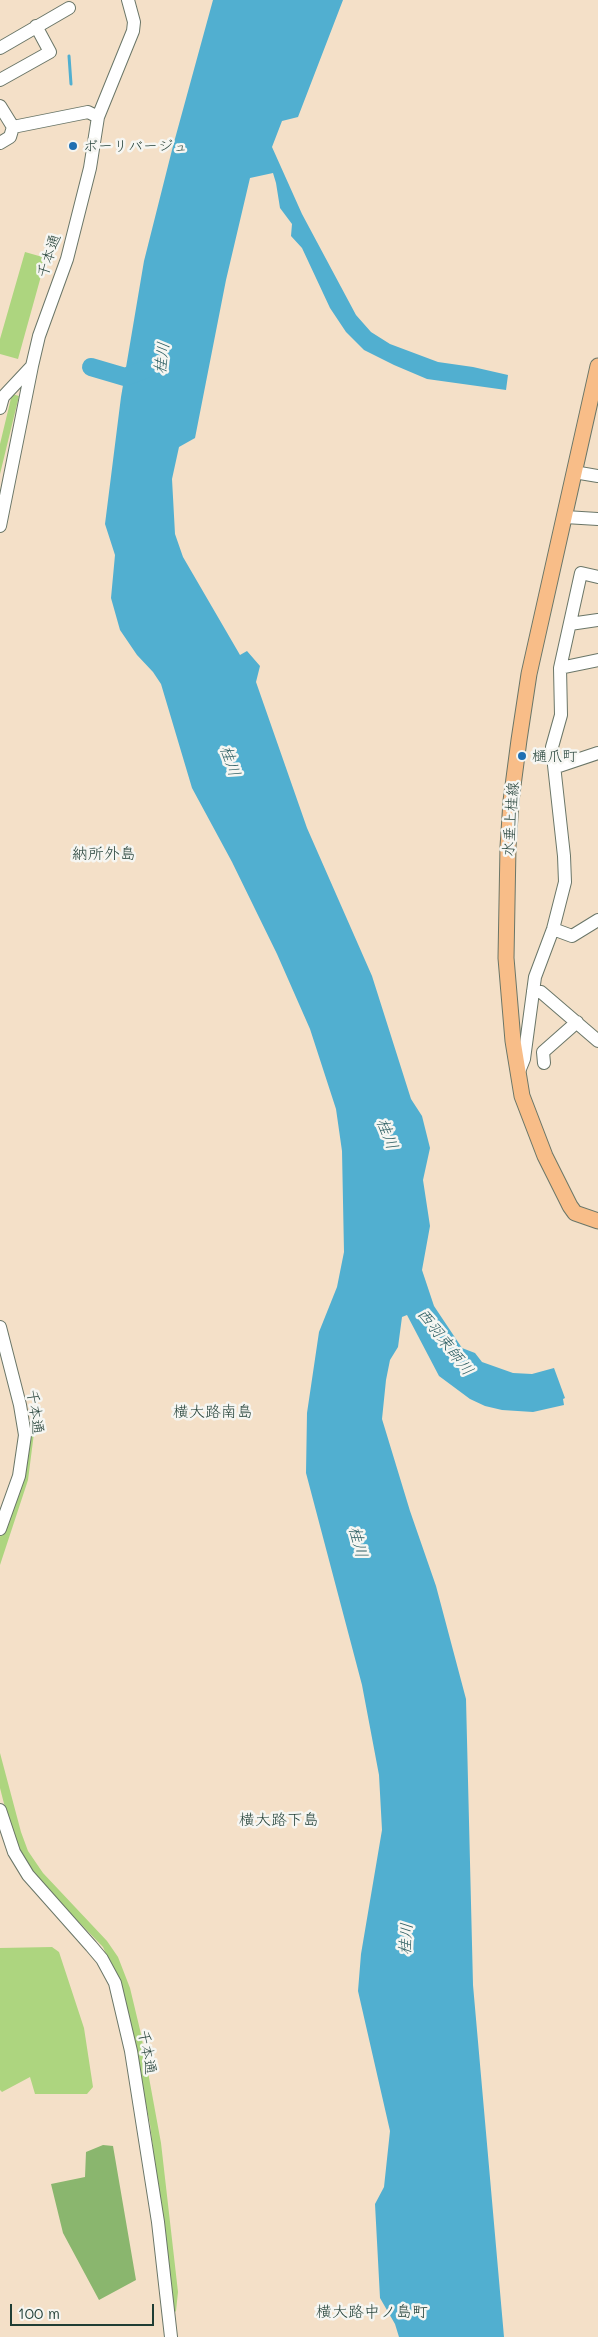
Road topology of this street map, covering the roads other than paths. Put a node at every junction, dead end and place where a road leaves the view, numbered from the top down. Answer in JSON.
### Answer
{"nodes":[{"id":1,"x":128,"y":0,"type":"edge"},
{"id":2,"x":68,"y":8,"type":"dead end"},
{"id":3,"x":36,"y":26,"type":"junction"},
{"id":4,"x":0,"y":48,"type":"edge"},
{"id":5,"x":0,"y":80,"type":"edge"},
{"id":6,"x":0,"y":106,"type":"edge"},
{"id":7,"x":98,"y":117,"type":"junction"},
{"id":8,"x":13,"y":127,"type":"junction"},
{"id":9,"x":0,"y":143,"type":"edge"},
{"id":10,"x":32,"y":366,"type":"junction"},
{"id":11,"x":598,"y":366,"type":"edge"},
{"id":12,"x":1,"y":401,"type":"edge"},
{"id":13,"x":574,"y":472,"type":"junction"},
{"id":14,"x":598,"y":476,"type":"edge"},
{"id":15,"x":564,"y":517,"type":"junction"},
{"id":16,"x":598,"y":519,"type":"edge"},
{"id":17,"x":0,"y":526,"type":"edge"},
{"id":18,"x":598,"y":577,"type":"edge"},
{"id":19,"x":598,"y":620,"type":"edge"},
{"id":20,"x":570,"y":624,"type":"junction"},
{"id":21,"x":598,"y":660,"type":"edge"},
{"id":22,"x":560,"y":668,"type":"junction"},
{"id":23,"x":598,"y":753,"type":"edge"},
{"id":24,"x":556,"y":767,"type":"junction"},
{"id":25,"x":598,"y":920,"type":"edge"},
{"id":26,"x":553,"y":930,"type":"junction"},
{"id":27,"x":533,"y":992,"type":"junction"},
{"id":28,"x":576,"y":1022,"type":"junction"},
{"id":29,"x":598,"y":1041,"type":"edge"},
{"id":30,"x":544,"y":1063,"type":"dead end"},
{"id":31,"x":518,"y":1074,"type":"junction"},
{"id":32,"x":598,"y":1220,"type":"edge"},
{"id":33,"x":0,"y":1327,"type":"edge"},
{"id":34,"x":0,"y":1529,"type":"edge"},
{"id":35,"x":0,"y":1810,"type":"edge"},
{"id":36,"x":171,"y":2337,"type":"edge"}],
"edges":[{"from":1,"to":7,"type":"street","name":"千本通"},
{"from":2,"to":3,"type":"street"},
{"from":3,"to":4,"type":"street"},
{"from":3,"to":5,"type":"street"},
{"from":6,"to":8,"type":"street"},
{"from":7,"to":8,"type":"street"},
{"from":7,"to":10,"type":"street","name":"千本通"},
{"from":8,"to":9,"type":"street"},
{"from":10,"to":12,"type":"street"},
{"from":10,"to":17,"type":"street","name":"千本通"},
{"from":11,"to":13,"type":"main road","name":"水垂上桂線"},
{"from":13,"to":14,"type":"street"},
{"from":13,"to":15,"type":"main road","name":"水垂上桂線"},
{"from":15,"to":16,"type":"street"},
{"from":15,"to":31,"type":"main road","name":"水垂上桂線"},
{"from":18,"to":20,"type":"street"},
{"from":19,"to":20,"type":"street"},
{"from":20,"to":22,"type":"street"},
{"from":21,"to":22,"type":"street"},
{"from":22,"to":24,"type":"street"},
{"from":23,"to":24,"type":"street"},
{"from":24,"to":26,"type":"street"},
{"from":25,"to":26,"type":"street"},
{"from":26,"to":27,"type":"street"},
{"from":27,"to":28,"type":"street"},
{"from":27,"to":31,"type":"street"},
{"from":28,"to":29,"type":"street"},
{"from":28,"to":30,"type":"street"},
{"from":31,"to":32,"type":"main road","name":"水垂上桂線"},
{"from":33,"to":34,"type":"street","name":"千本通"},
{"from":35,"to":36,"type":"street","name":"千本通"}]}
